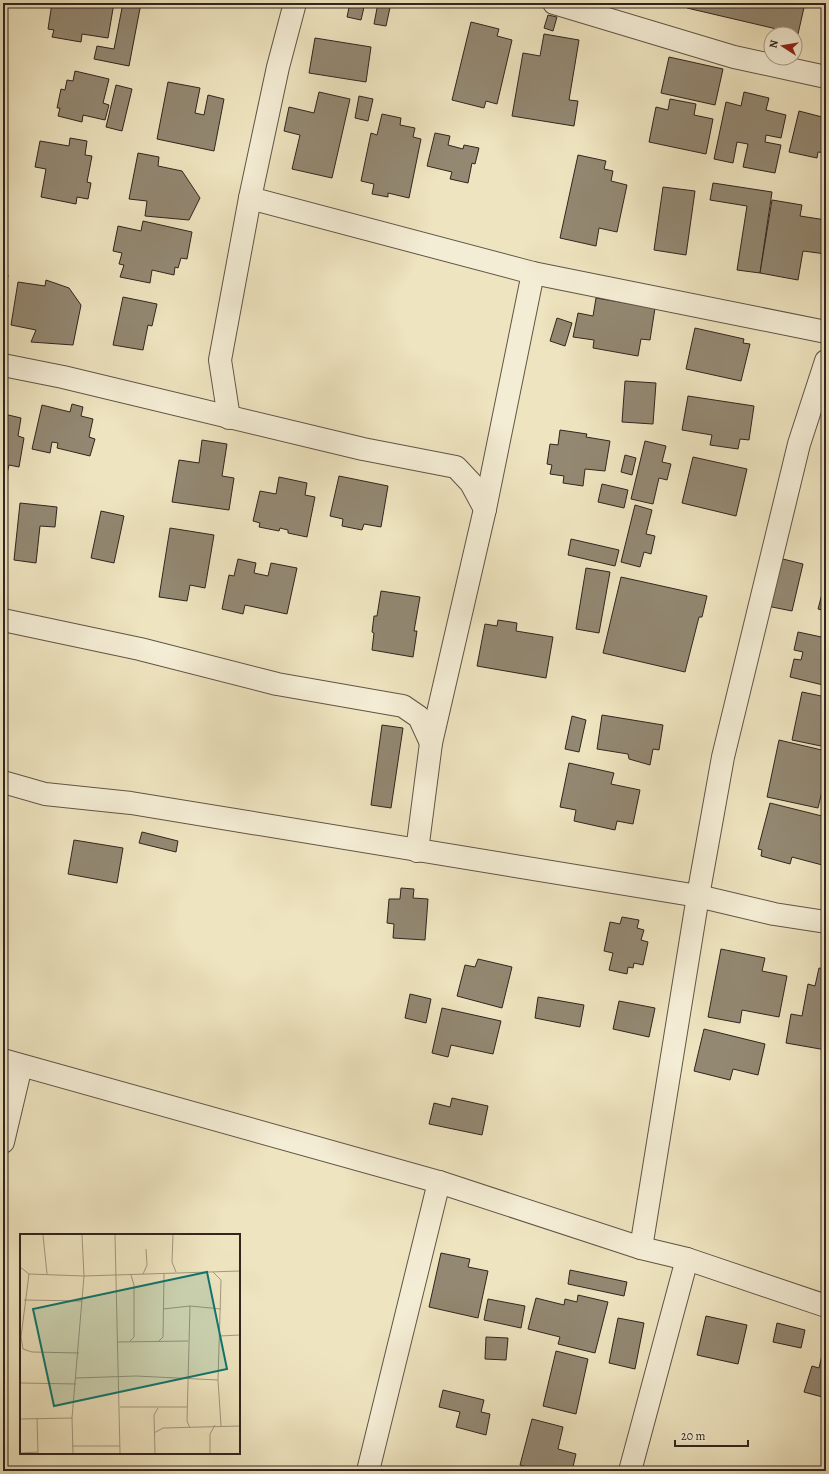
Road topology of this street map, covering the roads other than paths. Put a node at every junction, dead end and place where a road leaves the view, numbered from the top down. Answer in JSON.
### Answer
{"nodes":[{"id":1,"x":295,"y":3,"type":"edge"},
{"id":2,"x":554,"y":3,"type":"edge"},
{"id":3,"x":826,"y":77,"type":"edge"},
{"id":4,"x":250,"y":198,"type":"junction"},
{"id":5,"x":533,"y":273,"type":"junction"},
{"id":6,"x":826,"y":332,"type":"edge"},
{"id":7,"x":826,"y":361,"type":"edge"},
{"id":8,"x":3,"y":365,"type":"edge"},
{"id":9,"x":229,"y":418,"type":"junction"},
{"id":10,"x":485,"y":509,"type":"junction"},
{"id":11,"x":3,"y":620,"type":"edge"},
{"id":12,"x":431,"y":743,"type":"junction"},
{"id":13,"x":3,"y":782,"type":"edge"},
{"id":14,"x":417,"y":851,"type":"junction"},
{"id":15,"x":698,"y":896,"type":"junction"},
{"id":16,"x":826,"y":922,"type":"edge"},
{"id":17,"x":12,"y":1063,"type":"edge"},
{"id":18,"x":3,"y":1142,"type":"edge"},
{"id":19,"x":439,"y":1182,"type":"junction"},
{"id":20,"x":641,"y":1248,"type":"junction"},
{"id":21,"x":687,"y":1259,"type":"junction"},
{"id":22,"x":826,"y":1306,"type":"edge"},
{"id":23,"x":368,"y":1471,"type":"edge"},
{"id":24,"x":630,"y":1471,"type":"edge"}],
"edges":[{"from":1,"to":4,"type":"street"},
{"from":2,"to":3,"type":"street"},
{"from":4,"to":5,"type":"street"},
{"from":4,"to":9,"type":"street"},
{"from":5,"to":6,"type":"street"},
{"from":5,"to":10,"type":"street"},
{"from":7,"to":15,"type":"street"},
{"from":8,"to":9,"type":"street"},
{"from":9,"to":10,"type":"street"},
{"from":10,"to":12,"type":"street"},
{"from":11,"to":12,"type":"street"},
{"from":12,"to":14,"type":"street"},
{"from":13,"to":14,"type":"street"},
{"from":14,"to":15,"type":"street"},
{"from":15,"to":16,"type":"street"},
{"from":15,"to":20,"type":"street"},
{"from":17,"to":18,"type":"street"},
{"from":17,"to":19,"type":"street"},
{"from":19,"to":20,"type":"street"},
{"from":19,"to":23,"type":"street"},
{"from":20,"to":21,"type":"street"},
{"from":21,"to":22,"type":"street"},
{"from":21,"to":24,"type":"street"}]}
